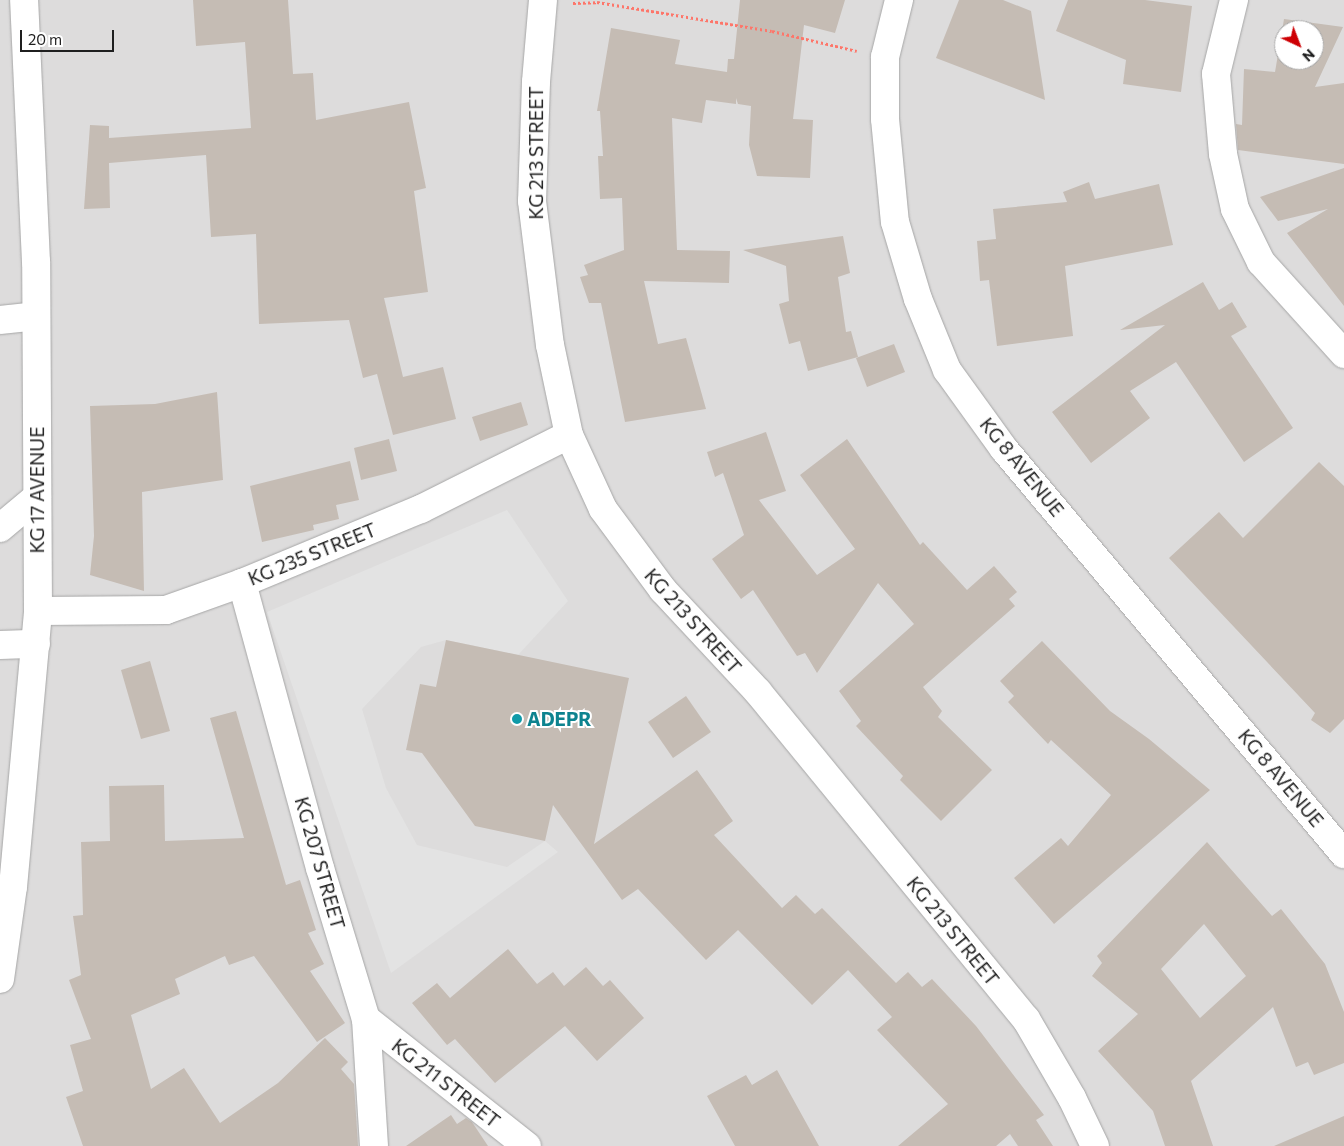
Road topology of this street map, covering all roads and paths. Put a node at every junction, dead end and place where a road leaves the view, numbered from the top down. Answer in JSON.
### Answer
{"nodes":[{"id":1,"x":24,"y":0,"type":"edge"},
{"id":2,"x":899,"y":0,"type":"edge"},
{"id":3,"x":1234,"y":0,"type":"edge"},
{"id":4,"x":543,"y":2,"type":"edge"},
{"id":5,"x":885,"y":57,"type":"junction"},
{"id":6,"x":36,"y":316,"type":"junction"},
{"id":7,"x":0,"y":320,"type":"edge"},
{"id":8,"x":1344,"y":354,"type":"edge"},
{"id":9,"x":570,"y":435,"type":"junction"},
{"id":10,"x":38,"y":496,"type":"junction"},
{"id":11,"x":0,"y":528,"type":"edge"},
{"id":12,"x":242,"y":583,"type":"junction"},
{"id":13,"x":38,"y":611,"type":"junction"},
{"id":14,"x":36,"y":644,"type":"junction"},
{"id":15,"x":0,"y":645,"type":"edge"},
{"id":16,"x":1344,"y":854,"type":"edge"},
{"id":17,"x":0,"y":979,"type":"edge"},
{"id":18,"x":366,"y":1019,"type":"junction"},
{"id":19,"x":374,"y":1146,"type":"edge"},
{"id":20,"x":527,"y":1146,"type":"edge"},
{"id":21,"x":1095,"y":1146,"type":"edge"}],
"edges":[{"from":1,"to":6,"type":"street","name":"KG 17 AVENUE"},
{"from":2,"to":5,"type":"street","name":"KG 8 AVENUE"},
{"from":3,"to":8,"type":"street"},
{"from":4,"to":5,"type":"path"},
{"from":4,"to":9,"type":"street","name":"KG 213 STREET"},
{"from":5,"to":16,"type":"street","name":"KG 8 AVENUE"},
{"from":6,"to":7,"type":"street"},
{"from":6,"to":10,"type":"street","name":"KG 17 AVENUE"},
{"from":9,"to":12,"type":"street","name":"KG 235 STREET"},
{"from":9,"to":21,"type":"street","name":"KG 213 STREET"},
{"from":10,"to":11,"type":"street"},
{"from":10,"to":13,"type":"street","name":"KG 17 AVENUE"},
{"from":12,"to":13,"type":"street","name":"KG 235 STREET"},
{"from":12,"to":18,"type":"street","name":"KG 207 STREET"},
{"from":13,"to":14,"type":"street","name":"KG 17 AVENUE"},
{"from":14,"to":15,"type":"street"},
{"from":14,"to":17,"type":"street","name":"KG 17 AVENUE"},
{"from":18,"to":19,"type":"street","name":"KG 207 STREET"},
{"from":18,"to":20,"type":"street","name":"KG 211 STREET"}]}
